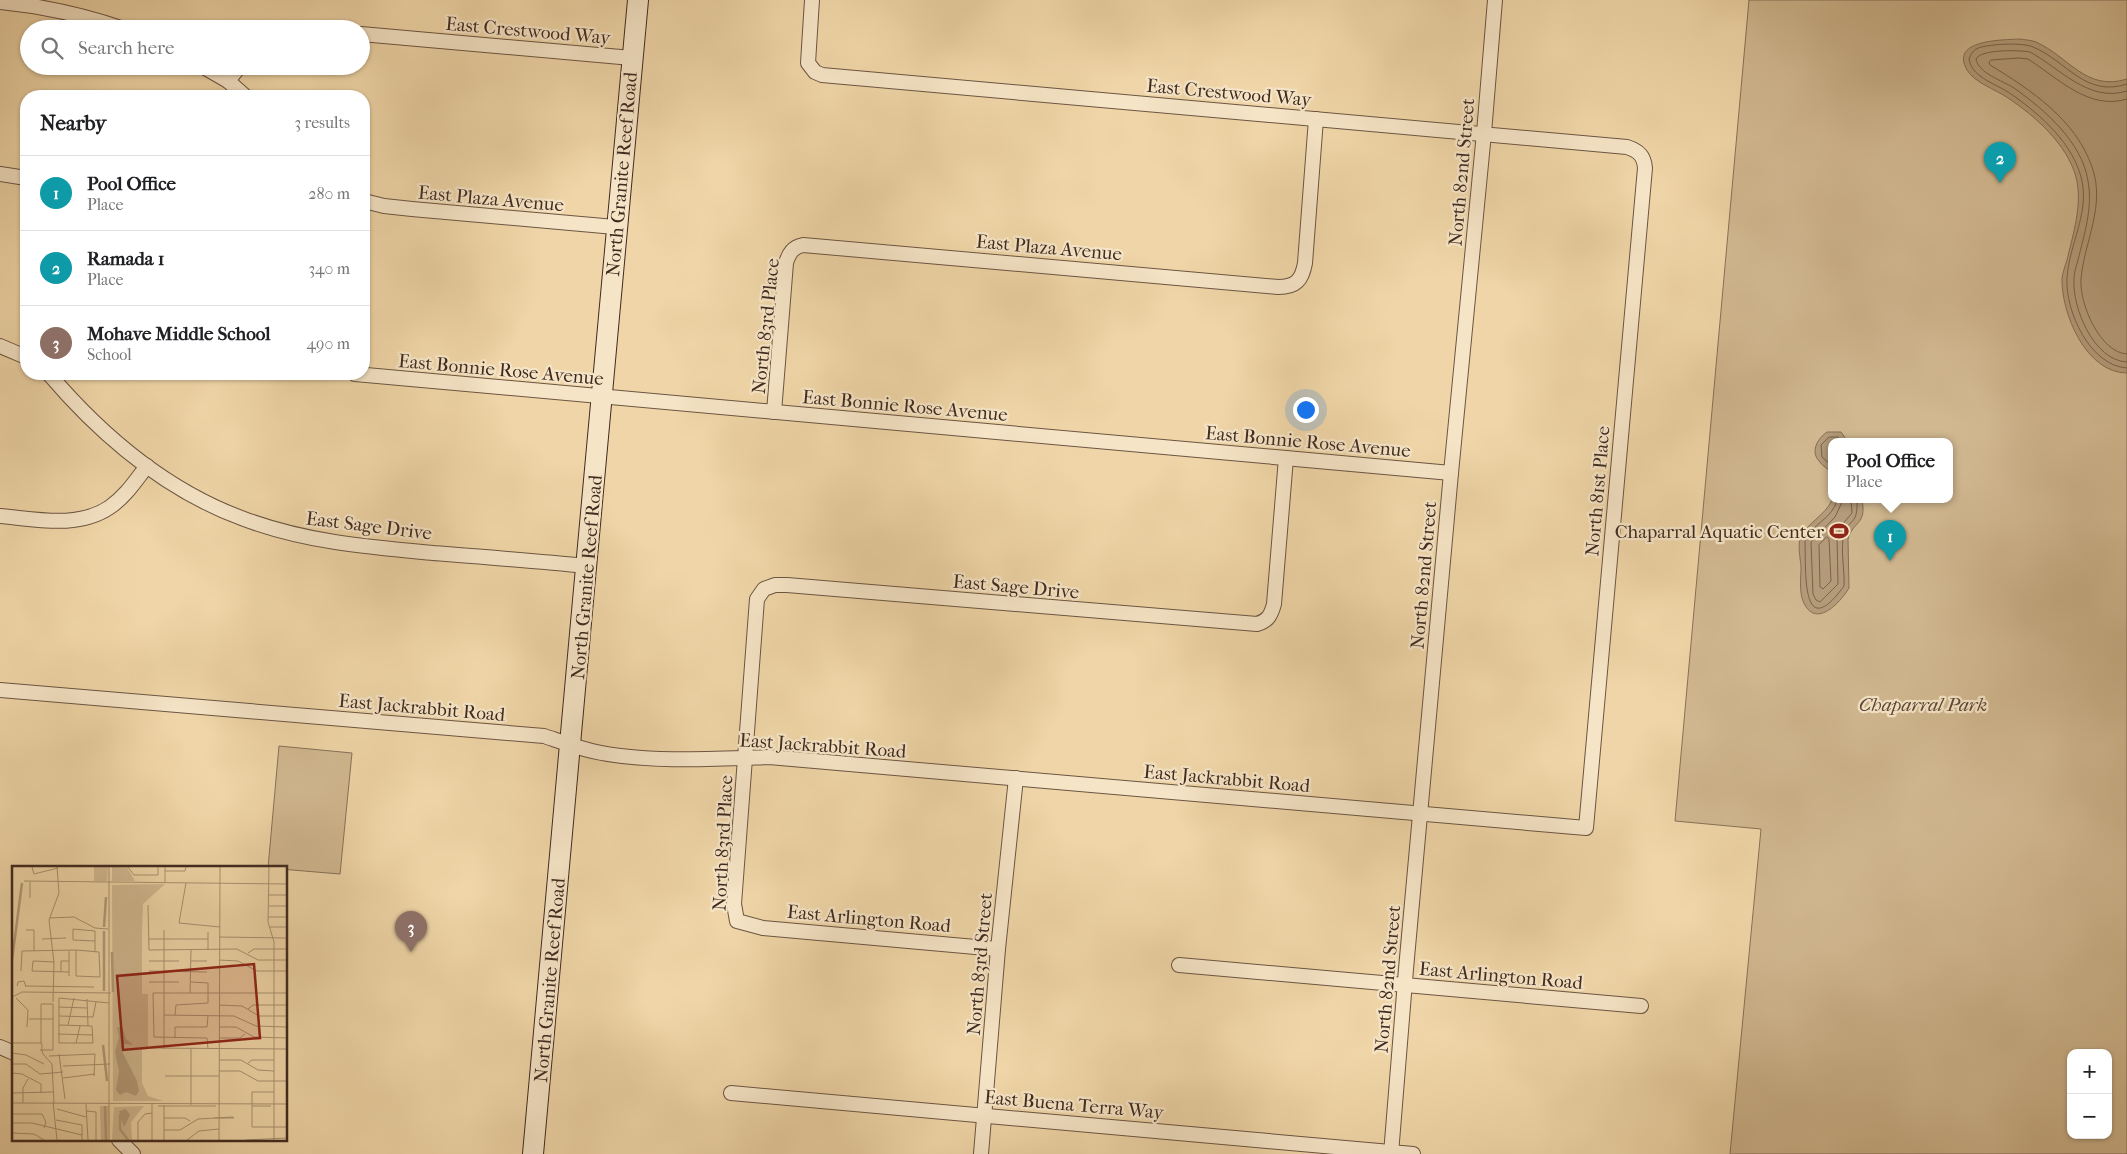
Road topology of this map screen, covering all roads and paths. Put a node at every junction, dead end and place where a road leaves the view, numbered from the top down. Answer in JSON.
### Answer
{"nodes":[{"id":1,"x":638,"y":0,"type":"edge"},
{"id":2,"x":812,"y":0,"type":"edge"},
{"id":3,"x":1495,"y":0,"type":"edge"},
{"id":4,"x":0,"y":2,"type":"edge"},
{"id":5,"x":98,"y":20,"type":"edge"},
{"id":6,"x":370,"y":35,"type":"edge"},
{"id":7,"x":632,"y":58,"type":"junction"},
{"id":8,"x":218,"y":75,"type":"edge"},
{"id":9,"x":233,"y":75,"type":"edge"},
{"id":10,"x":228,"y":81,"type":"junction"},
{"id":11,"x":238,"y":90,"type":"edge"},
{"id":12,"x":1316,"y":118,"type":"junction"},
{"id":13,"x":1484,"y":133,"type":"junction"},
{"id":14,"x":1642,"y":156,"type":"joint"},
{"id":15,"x":0,"y":174,"type":"edge"},
{"id":16,"x":20,"y":177,"type":"edge"},
{"id":17,"x":370,"y":202,"type":"edge"},
{"id":18,"x":616,"y":227,"type":"junction"},
{"id":19,"x":796,"y":247,"type":"joint"},
{"id":20,"x":0,"y":346,"type":"edge"},
{"id":21,"x":20,"y":354,"type":"edge"},
{"id":22,"x":370,"y":375,"type":"edge"},
{"id":23,"x":54,"y":380,"type":"edge"},
{"id":24,"x":601,"y":397,"type":"junction"},
{"id":25,"x":774,"y":412,"type":"junction"},
{"id":26,"x":1286,"y":458,"type":"junction"},
{"id":27,"x":147,"y":466,"type":"junction"},
{"id":28,"x":1451,"y":473,"type":"junction"},
{"id":29,"x":0,"y":516,"type":"edge"},
{"id":30,"x":587,"y":566,"type":"junction"},
{"id":31,"x":764,"y":588,"type":"joint"},
{"id":32,"x":0,"y":690,"type":"edge"},
{"id":33,"x":571,"y":744,"type":"junction"},
{"id":34,"x":744,"y":758,"type":"junction"},
{"id":35,"x":1016,"y":778,"type":"junction"},
{"id":36,"x":1420,"y":813,"type":"junction"},
{"id":37,"x":1586,"y":828,"type":"joint"},
{"id":38,"x":737,"y":921,"type":"joint"},
{"id":39,"x":998,"y":948,"type":"junction"},
{"id":40,"x":1180,"y":965,"type":"dead end"},
{"id":41,"x":1404,"y":985,"type":"junction"},
{"id":42,"x":1641,"y":1006,"type":"dead end"},
{"id":43,"x":0,"y":1048,"type":"edge"},
{"id":44,"x":12,"y":1052,"type":"edge"},
{"id":45,"x":731,"y":1093,"type":"dead end"},
{"id":46,"x":984,"y":1115,"type":"junction"},
{"id":47,"x":121,"y":1142,"type":"edge"},
{"id":48,"x":1391,"y":1153,"type":"edge"},
{"id":49,"x":133,"y":1154,"type":"edge"},
{"id":50,"x":534,"y":1154,"type":"edge"},
{"id":51,"x":980,"y":1154,"type":"edge"},
{"id":52,"x":1413,"y":1154,"type":"edge"}],
"edges":[{"from":1,"to":7,"type":"street","name":"North Granite Reef Road"},
{"from":2,"to":12,"type":"street","name":"East Crestwood Way"},
{"from":3,"to":13,"type":"street","name":"North 82nd Street"},
{"from":4,"to":5,"type":"street"},
{"from":6,"to":7,"type":"street","name":"East Crestwood Way"},
{"from":7,"to":18,"type":"street","name":"North Granite Reef Road"},
{"from":8,"to":10,"type":"street"},
{"from":9,"to":10,"type":"street"},
{"from":10,"to":11,"type":"street"},
{"from":12,"to":13,"type":"street","name":"East Crestwood Way"},
{"from":12,"to":19,"type":"street","name":"East Plaza Avenue"},
{"from":13,"to":14,"type":"street","name":"East Crestwood Way"},
{"from":13,"to":28,"type":"street","name":"North 82nd Street"},
{"from":14,"to":37,"type":"street","name":"North 81st Place"},
{"from":15,"to":16,"type":"street"},
{"from":17,"to":18,"type":"street","name":"East Plaza Avenue"},
{"from":18,"to":24,"type":"street","name":"North Granite Reef Road"},
{"from":19,"to":25,"type":"street","name":"North 83rd Place"},
{"from":20,"to":21,"type":"street"},
{"from":22,"to":24,"type":"street","name":"East Bonnie Rose Avenue"},
{"from":23,"to":27,"type":"street","name":"East Sage Drive"},
{"from":24,"to":25,"type":"street","name":"East Bonnie Rose Avenue"},
{"from":24,"to":30,"type":"street","name":"North Granite Reef Road"},
{"from":25,"to":26,"type":"street","name":"East Bonnie Rose Avenue"},
{"from":26,"to":28,"type":"street","name":"East Bonnie Rose Avenue"},
{"from":26,"to":31,"type":"street","name":"East Sage Drive"},
{"from":27,"to":29,"type":"street"},
{"from":27,"to":30,"type":"street","name":"East Sage Drive"},
{"from":28,"to":36,"type":"street","name":"North 82nd Street"},
{"from":30,"to":33,"type":"street","name":"North Granite Reef Road"},
{"from":31,"to":34,"type":"street","name":"North 83rd Place"},
{"from":32,"to":33,"type":"street","name":"East Jackrabbit Road"},
{"from":33,"to":34,"type":"street","name":"East Jackrabbit Road"},
{"from":33,"to":50,"type":"street","name":"North Granite Reef Road"},
{"from":34,"to":35,"type":"street","name":"East Jackrabbit Road"},
{"from":34,"to":38,"type":"street","name":"North 83rd Place"},
{"from":35,"to":36,"type":"street","name":"East Jackrabbit Road"},
{"from":35,"to":39,"type":"street","name":"North 83rd Street"},
{"from":36,"to":37,"type":"street","name":"East Jackrabbit Road"},
{"from":36,"to":41,"type":"street","name":"North 82nd Street"},
{"from":38,"to":39,"type":"street","name":"East Arlington Road"},
{"from":39,"to":46,"type":"street","name":"North 83rd Street"},
{"from":40,"to":41,"type":"street","name":"East Arlington Road"},
{"from":41,"to":42,"type":"street","name":"East Arlington Road"},
{"from":41,"to":48,"type":"street","name":"North 82nd Street"},
{"from":43,"to":44,"type":"street"},
{"from":45,"to":46,"type":"street","name":"East Buena Terra Way"},
{"from":46,"to":48,"type":"street","name":"East Buena Terra Way"},
{"from":46,"to":51,"type":"street","name":"North 83rd Street"},
{"from":47,"to":49,"type":"street"},
{"from":48,"to":52,"type":"street","name":"East Buena Terra Way"}]}
